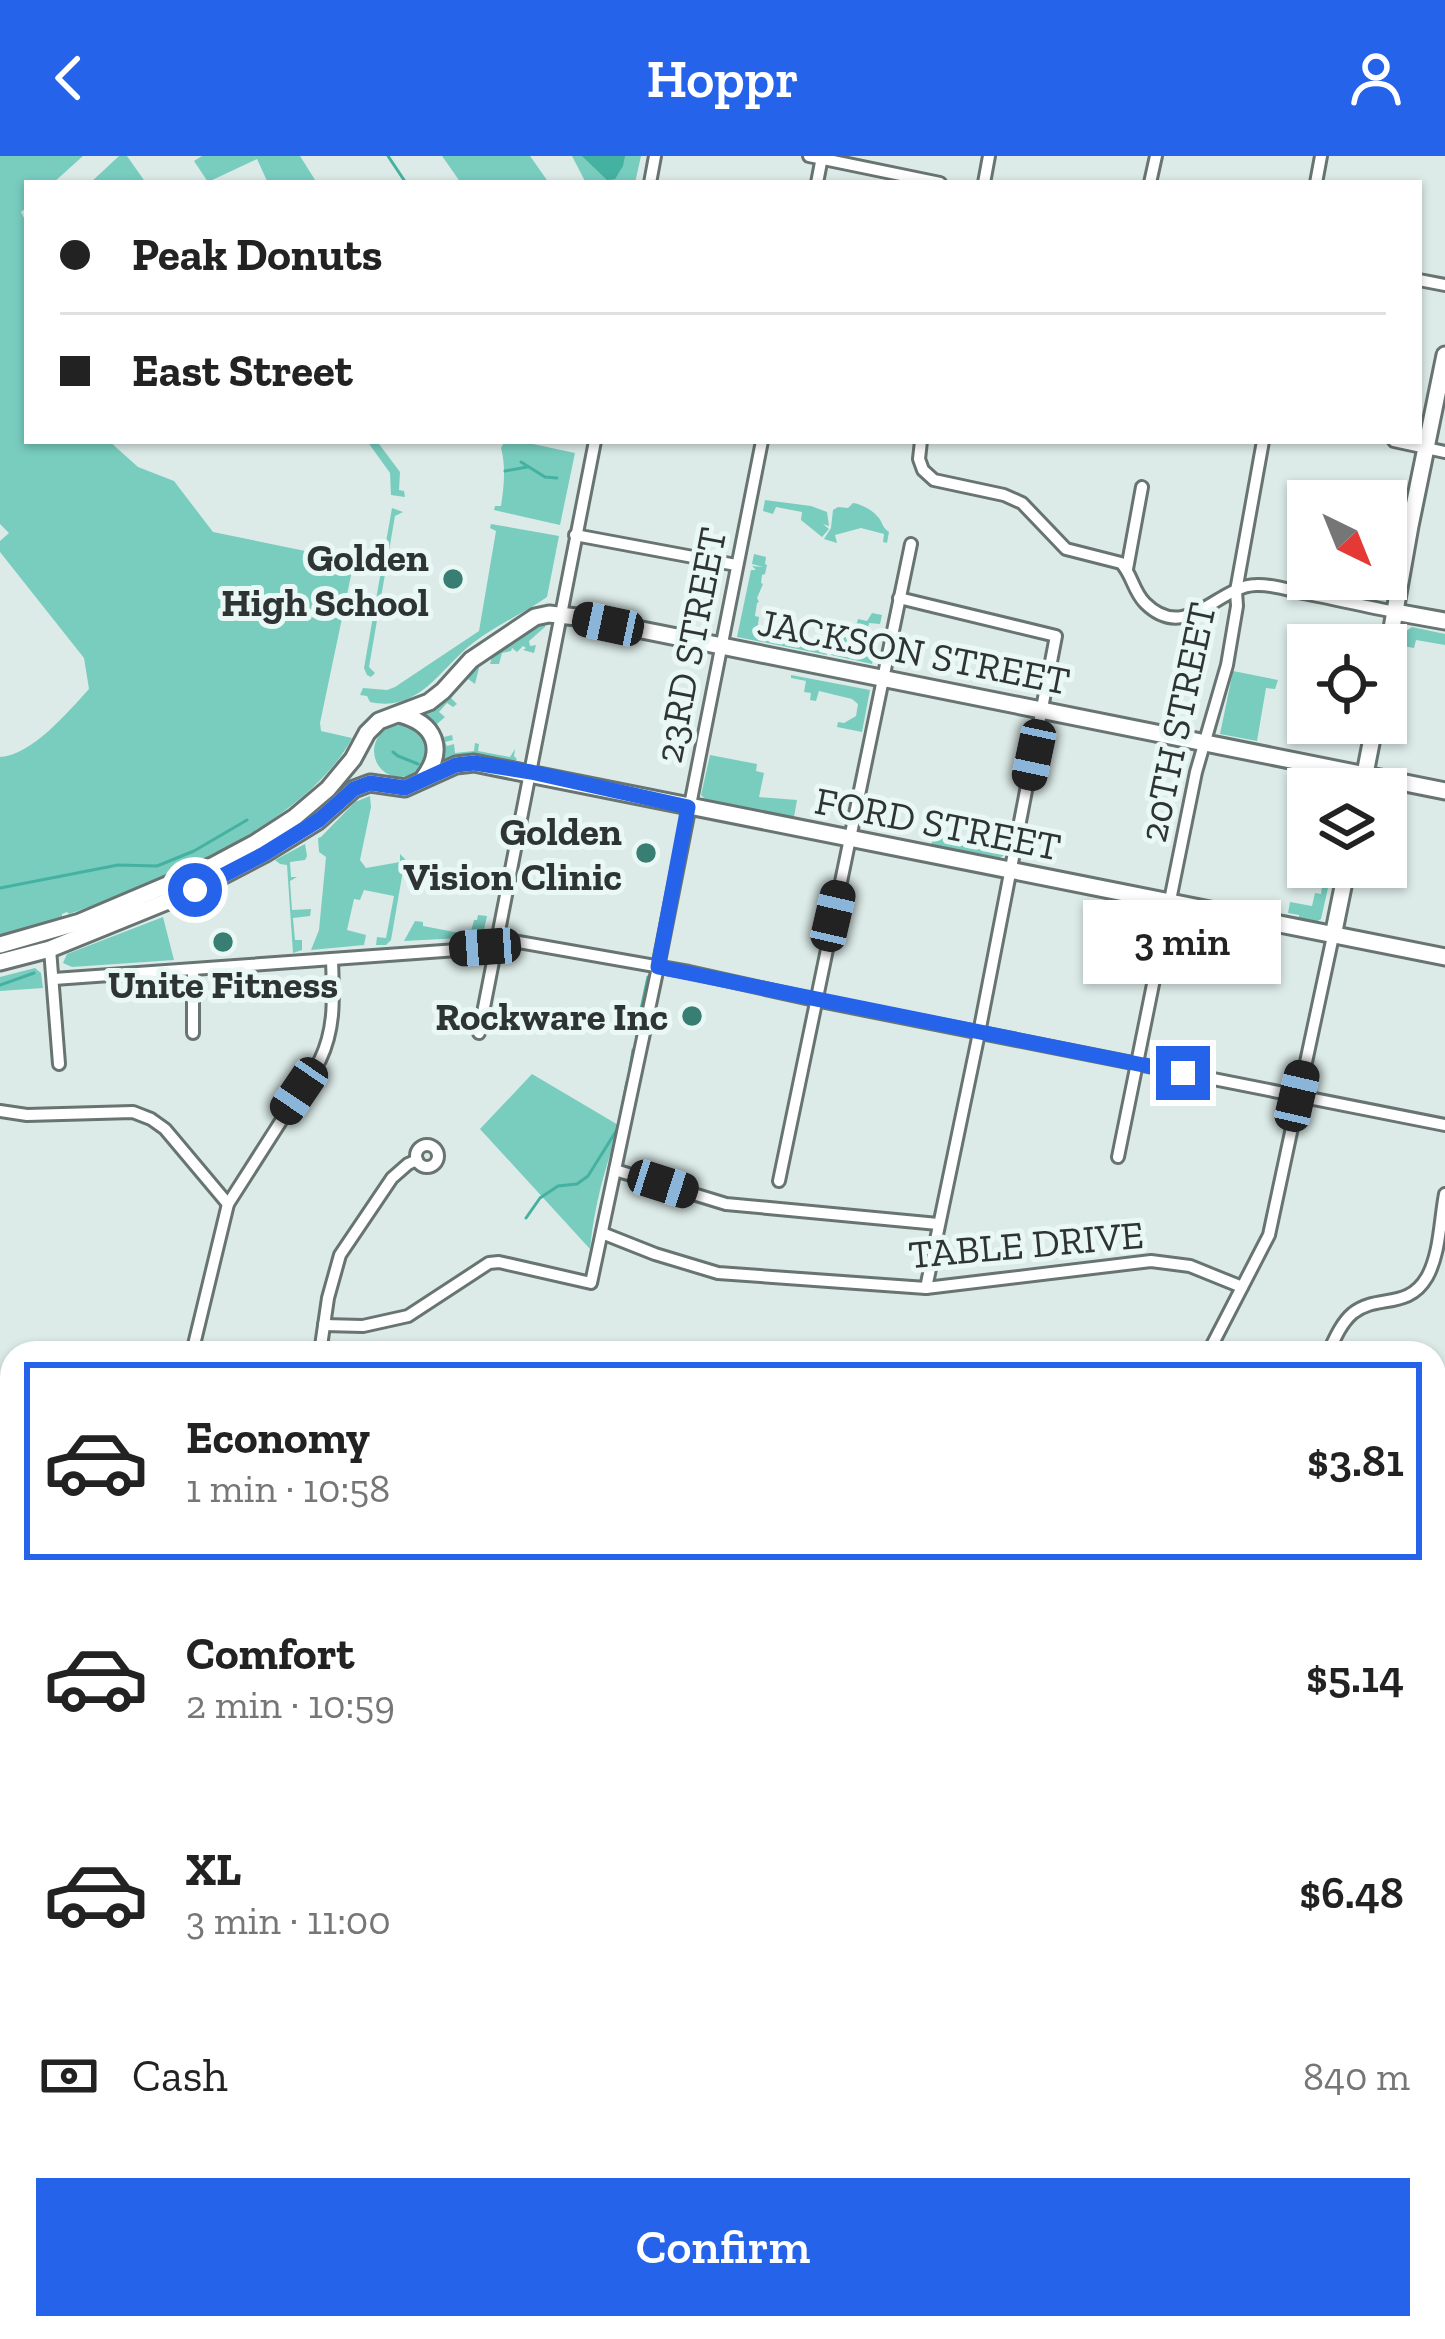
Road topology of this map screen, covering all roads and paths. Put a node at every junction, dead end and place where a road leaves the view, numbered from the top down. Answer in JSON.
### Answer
{"nodes":[{"id":1,"x":818,"y":157,"type":"edge"},
{"id":2,"x":926,"y":180,"type":"edge"},
{"id":3,"x":1445,"y":355,"type":"edge"},
{"id":4,"x":1445,"y":407,"type":"edge"},
{"id":5,"x":594,"y":444,"type":"edge"},
{"id":6,"x":761,"y":444,"type":"edge"},
{"id":7,"x":920,"y":444,"type":"edge"},
{"id":8,"x":1263,"y":444,"type":"edge"},
{"id":9,"x":1436,"y":450,"type":"edge"},
{"id":10,"x":1142,"y":487,"type":"dead end"},
{"id":11,"x":574,"y":535,"type":"junction"},
{"id":12,"x":911,"y":544,"type":"dead end"},
{"id":13,"x":736,"y":566,"type":"junction"},
{"id":14,"x":1127,"y":569,"type":"junction"},
{"id":15,"x":1236,"y":591,"type":"junction"},
{"id":16,"x":898,"y":598,"type":"junction"},
{"id":17,"x":1395,"y":612,"type":"junction"},
{"id":18,"x":560,"y":615,"type":"junction"},
{"id":19,"x":1445,"y":621,"type":"edge"},
{"id":20,"x":1393,"y":624,"type":"edge"},
{"id":21,"x":722,"y":647,"type":"junction"},
{"id":22,"x":883,"y":678,"type":"junction"},
{"id":23,"x":1043,"y":711,"type":"junction"},
{"id":24,"x":399,"y":714,"type":"junction"},
{"id":25,"x":364,"y":740,"type":"junction"},
{"id":26,"x":1204,"y":743,"type":"junction"},
{"id":27,"x":1306,"y":768,"type":"edge"},
{"id":28,"x":531,"y":772,"type":"junction"},
{"id":29,"x":421,"y":781,"type":"junction"},
{"id":30,"x":390,"y":786,"type":"junction"},
{"id":31,"x":1407,"y":787,"type":"edge"},
{"id":32,"x":1445,"y":791,"type":"edge"},
{"id":33,"x":688,"y":807,"type":"junction"},
{"id":34,"x":850,"y":839,"type":"junction"},
{"id":35,"x":1011,"y":871,"type":"junction"},
{"id":36,"x":1342,"y":888,"type":"edge"},
{"id":37,"x":1169,"y":903,"type":"junction"},
{"id":38,"x":1333,"y":936,"type":"junction"},
{"id":39,"x":47,"y":941,"type":"junction"},
{"id":40,"x":496,"y":943,"type":"junction"},
{"id":41,"x":0,"y":945,"type":"edge"},
{"id":42,"x":1445,"y":957,"type":"edge"},
{"id":43,"x":332,"y":959,"type":"junction"},
{"id":44,"x":0,"y":962,"type":"edge"},
{"id":45,"x":658,"y":967,"type":"junction"},
{"id":46,"x":193,"y":970,"type":"junction"},
{"id":47,"x":53,"y":979,"type":"junction"},
{"id":48,"x":815,"y":1000,"type":"junction"},
{"id":49,"x":193,"y":1033,"type":"dead end"},
{"id":50,"x":478,"y":1033,"type":"dead end"},
{"id":51,"x":979,"y":1033,"type":"junction"},
{"id":52,"x":1136,"y":1063,"type":"junction"},
{"id":53,"x":59,"y":1064,"type":"dead end"},
{"id":54,"x":1297,"y":1096,"type":"junction"},
{"id":55,"x":0,"y":1111,"type":"edge"},
{"id":56,"x":1445,"y":1125,"type":"edge"},
{"id":57,"x":1118,"y":1157,"type":"dead end"},
{"id":58,"x":417,"y":1160,"type":"dead end"},
{"id":59,"x":615,"y":1170,"type":"junction"},
{"id":60,"x":779,"y":1181,"type":"dead end"},
{"id":61,"x":1445,"y":1194,"type":"edge"},
{"id":62,"x":228,"y":1204,"type":"junction"},
{"id":63,"x":938,"y":1225,"type":"junction"},
{"id":64,"x":602,"y":1233,"type":"junction"},
{"id":65,"x":1241,"y":1287,"type":"junction"},
{"id":66,"x":926,"y":1288,"type":"junction"},
{"id":67,"x":324,"y":1325,"type":"junction"},
{"id":68,"x":195,"y":1341,"type":"edge"},
{"id":69,"x":322,"y":1341,"type":"edge"},
{"id":70,"x":1214,"y":1341,"type":"edge"},
{"id":71,"x":1334,"y":1341,"type":"edge"}],
"edges":[{"from":1,"to":2,"type":"street"},
{"from":3,"to":9,"type":"main road"},
{"from":4,"to":9,"type":"main road"},
{"from":5,"to":11,"type":"street"},
{"from":6,"to":13,"type":"street","name":"23RD STREET"},
{"from":7,"to":14,"type":"street"},
{"from":8,"to":15,"type":"street","name":"20TH STREET"},
{"from":9,"to":17,"type":"main road"},
{"from":10,"to":14,"type":"street"},
{"from":11,"to":13,"type":"street"},
{"from":11,"to":18,"type":"street"},
{"from":12,"to":16,"type":"street"},
{"from":13,"to":21,"type":"street","name":"23RD STREET"},
{"from":14,"to":15,"type":"street"},
{"from":15,"to":17,"type":"street"},
{"from":15,"to":26,"type":"street","name":"20TH STREET"},
{"from":16,"to":22,"type":"street"},
{"from":16,"to":23,"type":"street"},
{"from":17,"to":19,"type":"main road"},
{"from":17,"to":20,"type":"main road"},
{"from":18,"to":21,"type":"main road","name":"JACKSON STREET"},
{"from":18,"to":24,"type":"main road"},
{"from":18,"to":28,"type":"street"},
{"from":21,"to":22,"type":"main road","name":"JACKSON STREET"},
{"from":21,"to":33,"type":"street","name":"23RD STREET"},
{"from":22,"to":23,"type":"main road","name":"JACKSON STREET"},
{"from":22,"to":34,"type":"street"},
{"from":23,"to":26,"type":"main road","name":"JACKSON STREET"},
{"from":23,"to":35,"type":"street"},
{"from":24,"to":25,"type":"main road"},
{"from":24,"to":29,"type":"main road"},
{"from":25,"to":30,"type":"main road"},
{"from":25,"to":39,"type":"main road"},
{"from":26,"to":27,"type":"main road","name":"JACKSON STREET"},
{"from":26,"to":37,"type":"street","name":"20TH STREET"},
{"from":28,"to":29,"type":"main road","name":"FORD STREET"},
{"from":28,"to":33,"type":"main road","name":"FORD STREET"},
{"from":28,"to":40,"type":"street"},
{"from":29,"to":30,"type":"main road"},
{"from":30,"to":39,"type":"main road"},
{"from":31,"to":32,"type":"main road","name":"JACKSON STREET"},
{"from":33,"to":34,"type":"main road","name":"FORD STREET"},
{"from":33,"to":45,"type":"street","name":"23RD STREET"},
{"from":34,"to":35,"type":"main road","name":"FORD STREET"},
{"from":34,"to":48,"type":"street"},
{"from":35,"to":37,"type":"main road","name":"FORD STREET"},
{"from":35,"to":51,"type":"street"},
{"from":36,"to":38,"type":"main road"},
{"from":37,"to":38,"type":"main road","name":"FORD STREET"},
{"from":37,"to":52,"type":"street","name":"20TH STREET"},
{"from":38,"to":42,"type":"main road","name":"FORD STREET"},
{"from":38,"to":54,"type":"street"},
{"from":39,"to":41,"type":"main road"},
{"from":39,"to":44,"type":"main road"},
{"from":39,"to":47,"type":"street"},
{"from":40,"to":43,"type":"street"},
{"from":40,"to":45,"type":"street"},
{"from":40,"to":50,"type":"street"},
{"from":43,"to":46,"type":"street"},
{"from":43,"to":62,"type":"street"},
{"from":45,"to":48,"type":"street"},
{"from":45,"to":59,"type":"street","name":"23RD STREET"},
{"from":46,"to":47,"type":"street"},
{"from":46,"to":49,"type":"street"},
{"from":47,"to":53,"type":"street"},
{"from":48,"to":51,"type":"street"},
{"from":48,"to":60,"type":"street"},
{"from":51,"to":52,"type":"street"},
{"from":51,"to":63,"type":"street"},
{"from":52,"to":54,"type":"street"},
{"from":52,"to":57,"type":"street","name":"20TH STREET"},
{"from":54,"to":56,"type":"street"},
{"from":54,"to":65,"type":"street"},
{"from":55,"to":62,"type":"street"},
{"from":58,"to":67,"type":"street"},
{"from":59,"to":63,"type":"street"},
{"from":59,"to":64,"type":"street","name":"23RD STREET"},
{"from":61,"to":71,"type":"street"},
{"from":62,"to":68,"type":"street"},
{"from":63,"to":66,"type":"street"},
{"from":64,"to":66,"type":"street","name":"TABLE DRIVE"},
{"from":64,"to":67,"type":"street","name":"23RD STREET"},
{"from":65,"to":66,"type":"street","name":"TABLE DRIVE"},
{"from":65,"to":70,"type":"street"},
{"from":67,"to":69,"type":"street"}]}
